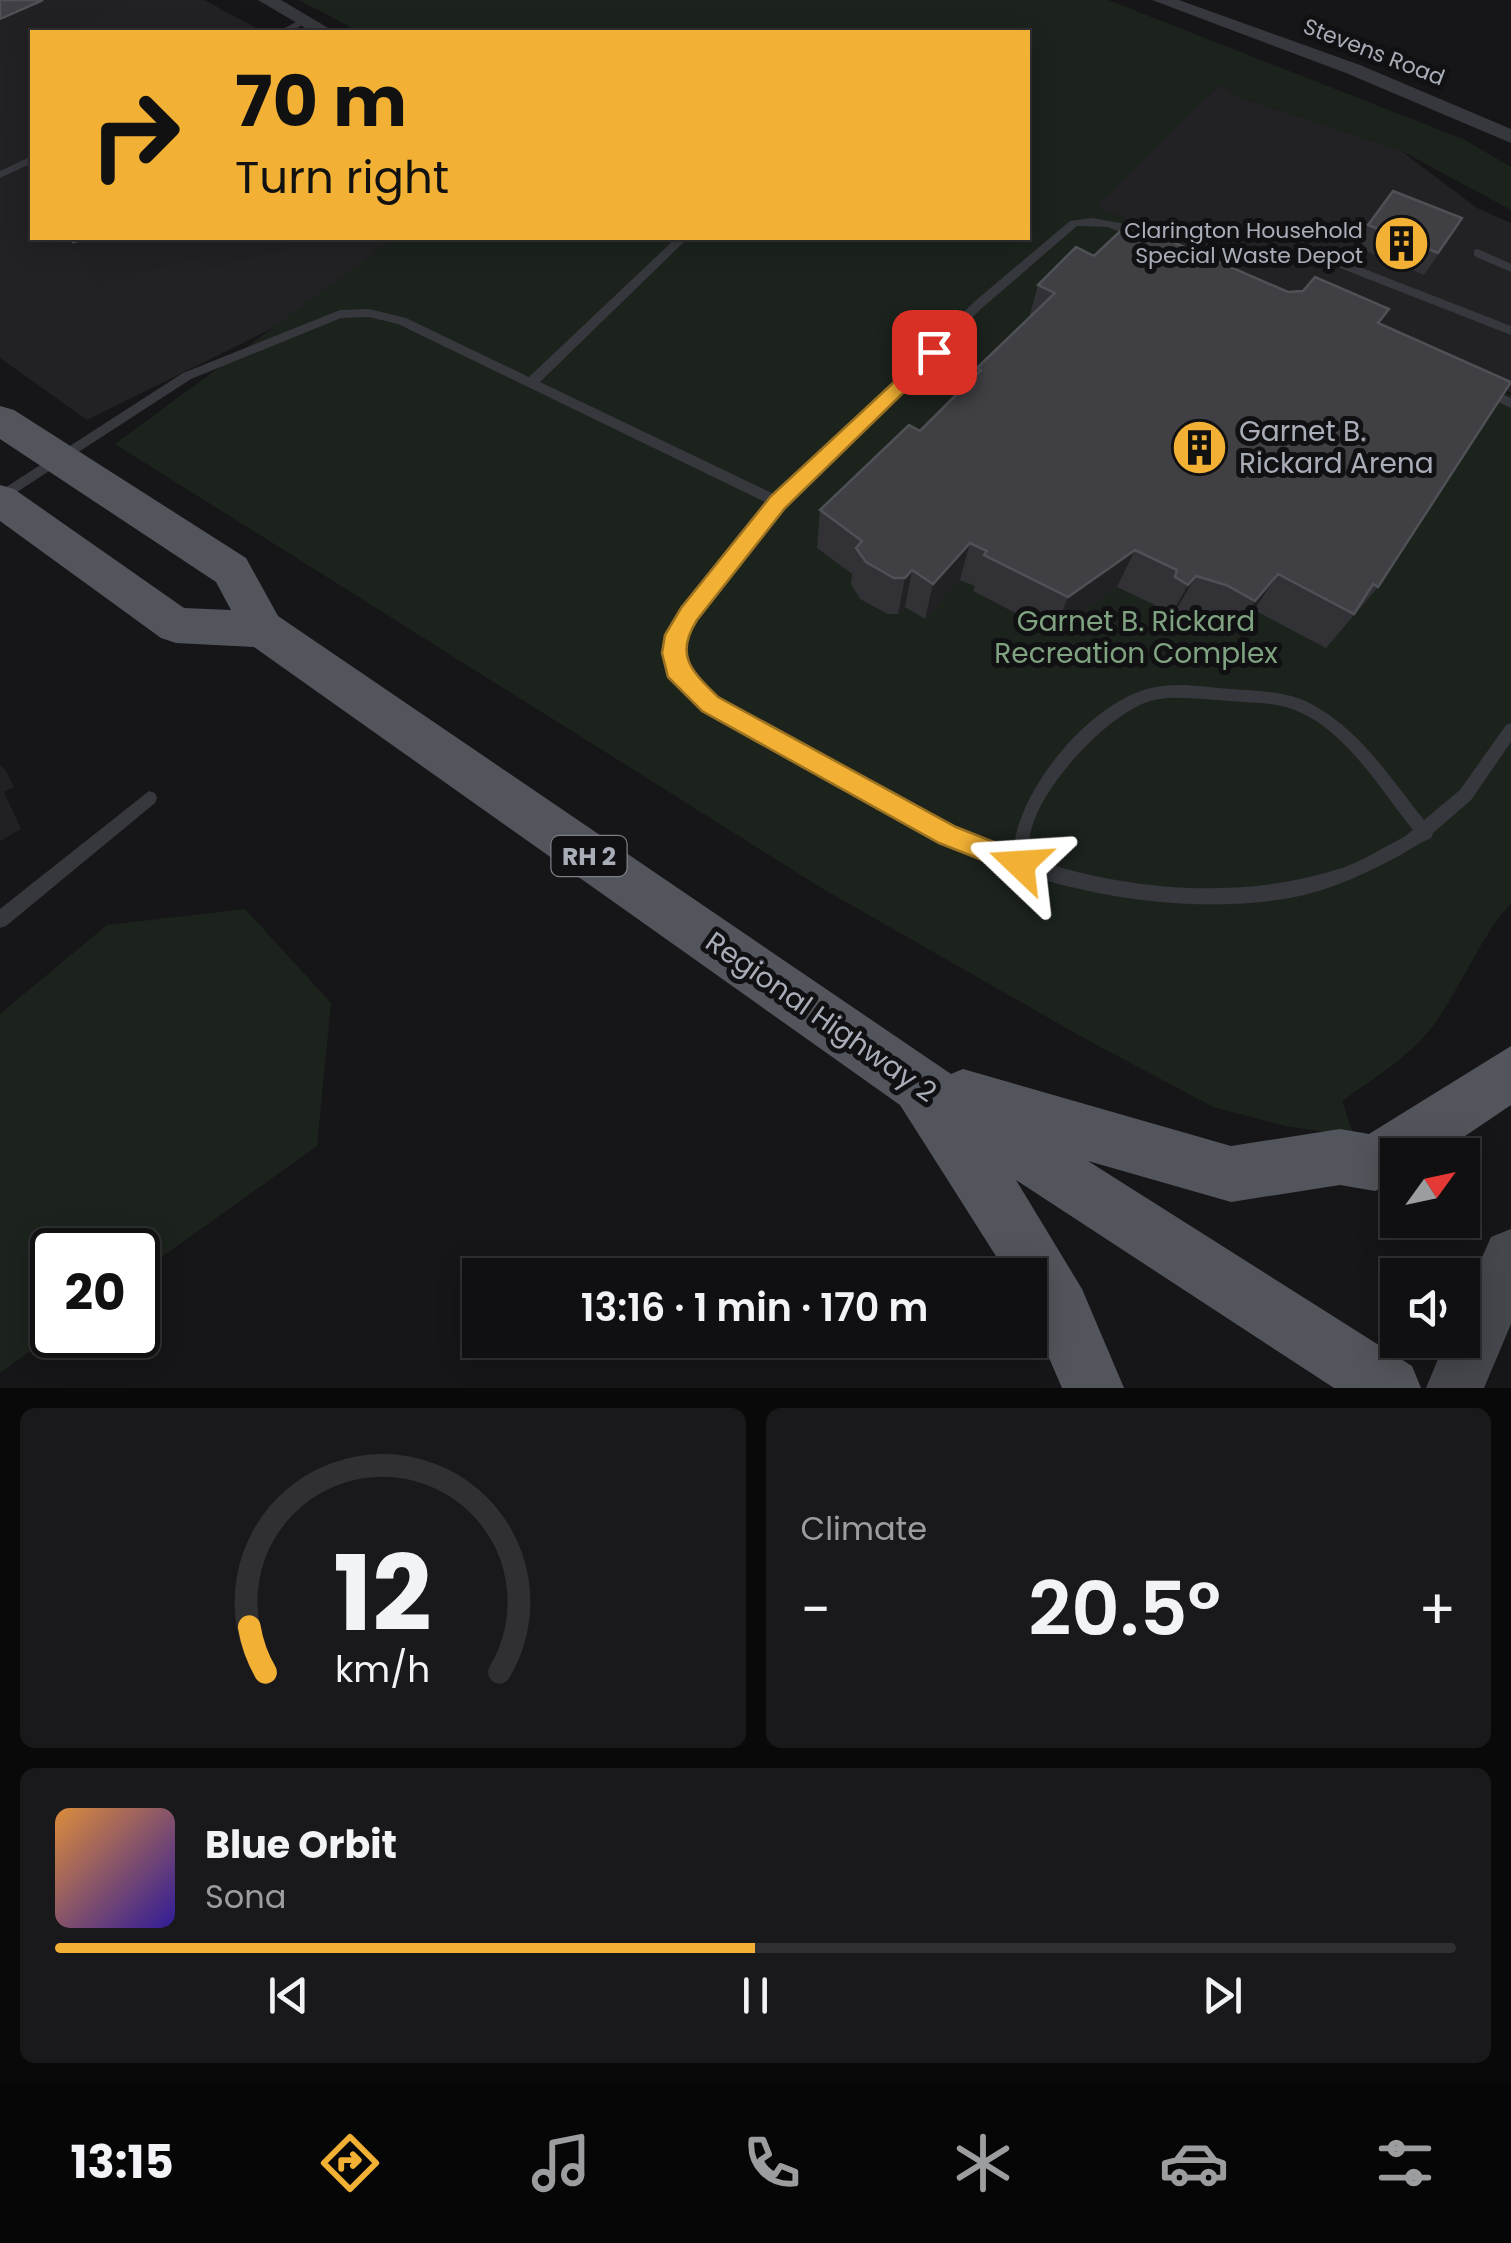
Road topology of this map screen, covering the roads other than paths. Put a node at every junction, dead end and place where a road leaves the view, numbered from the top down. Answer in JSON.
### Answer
{"nodes":[{"id":1,"x":267,"y":0,"type":"edge"},
{"id":2,"x":1161,"y":0,"type":"edge"},
{"id":3,"x":304,"y":21,"type":"junction"},
{"id":4,"x":286,"y":30,"type":"edge"},
{"id":5,"x":321,"y":30,"type":"edge"},
{"id":6,"x":1511,"y":137,"type":"edge"},
{"id":7,"x":30,"y":160,"type":"edge"},
{"id":8,"x":0,"y":175,"type":"edge"},
{"id":9,"x":1148,"y":239,"type":"edge"},
{"id":10,"x":680,"y":240,"type":"edge"},
{"id":11,"x":1478,"y":253,"type":"dead end"},
{"id":12,"x":1344,"y":266,"type":"dead end"},
{"id":13,"x":1511,"y":268,"type":"edge"},
{"id":14,"x":1511,"y":332,"type":"edge"},
{"id":15,"x":531,"y":383,"type":"junction"},
{"id":16,"x":1478,"y":388,"type":"edge"},
{"id":17,"x":1511,"y":403,"type":"edge"},
{"id":18,"x":0,"y":420,"type":"edge"},
{"id":19,"x":56,"y":460,"type":"junction"},
{"id":20,"x":0,"y":499,"type":"edge"},
{"id":21,"x":778,"y":502,"type":"junction"},
{"id":22,"x":263,"y":630,"type":"junction"},
{"id":23,"x":1511,"y":730,"type":"edge"},
{"id":24,"x":148,"y":798,"type":"dead end"},
{"id":25,"x":1425,"y":833,"type":"junction"},
{"id":26,"x":1020,"y":864,"type":"junction"},
{"id":27,"x":0,"y":920,"type":"edge"},
{"id":28,"x":1511,"y":1073,"type":"edge"},
{"id":29,"x":915,"y":1083,"type":"junction"},
{"id":30,"x":1511,"y":1257,"type":"edge"},
{"id":31,"x":1093,"y":1388,"type":"edge"},
{"id":32,"x":1390,"y":1388,"type":"edge"},
{"id":33,"x":1455,"y":1388,"type":"edge"}],
"edges":[{"from":1,"to":3,"type":"street"},
{"from":2,"to":6,"type":"street","name":"Stevens Road"},
{"from":3,"to":4,"type":"lane"},
{"from":3,"to":5,"type":"street"},
{"from":7,"to":8,"type":"lane"},
{"from":9,"to":21,"type":"lane"},
{"from":10,"to":15,"type":"lane"},
{"from":11,"to":13,"type":"lane"},
{"from":12,"to":14,"type":"lane"},
{"from":15,"to":19,"type":"lane"},
{"from":15,"to":21,"type":"lane"},
{"from":16,"to":17,"type":"lane"},
{"from":18,"to":19,"type":"main road","name":"Regional Highway 2","number":"RH 2"},
{"from":19,"to":20,"type":"lane"},
{"from":19,"to":22,"type":"main road","name":"Regional Highway 2","number":"RH 2"},
{"from":20,"to":22,"type":"main road"},
{"from":21,"to":26,"type":"lane"},
{"from":22,"to":29,"type":"main road","name":"Regional Highway 2","number":"RH 2"},
{"from":23,"to":25,"type":"lane"},
{"from":24,"to":27,"type":"lane"},
{"from":25,"to":26,"type":"lane"},
{"from":25,"to":26,"type":"lane"},
{"from":28,"to":29,"type":"main road"},
{"from":29,"to":31,"type":"main road"},
{"from":29,"to":32,"type":"main road","name":"Regional Highway 2","number":"RH 2"},
{"from":30,"to":33,"type":"main road"}]}
